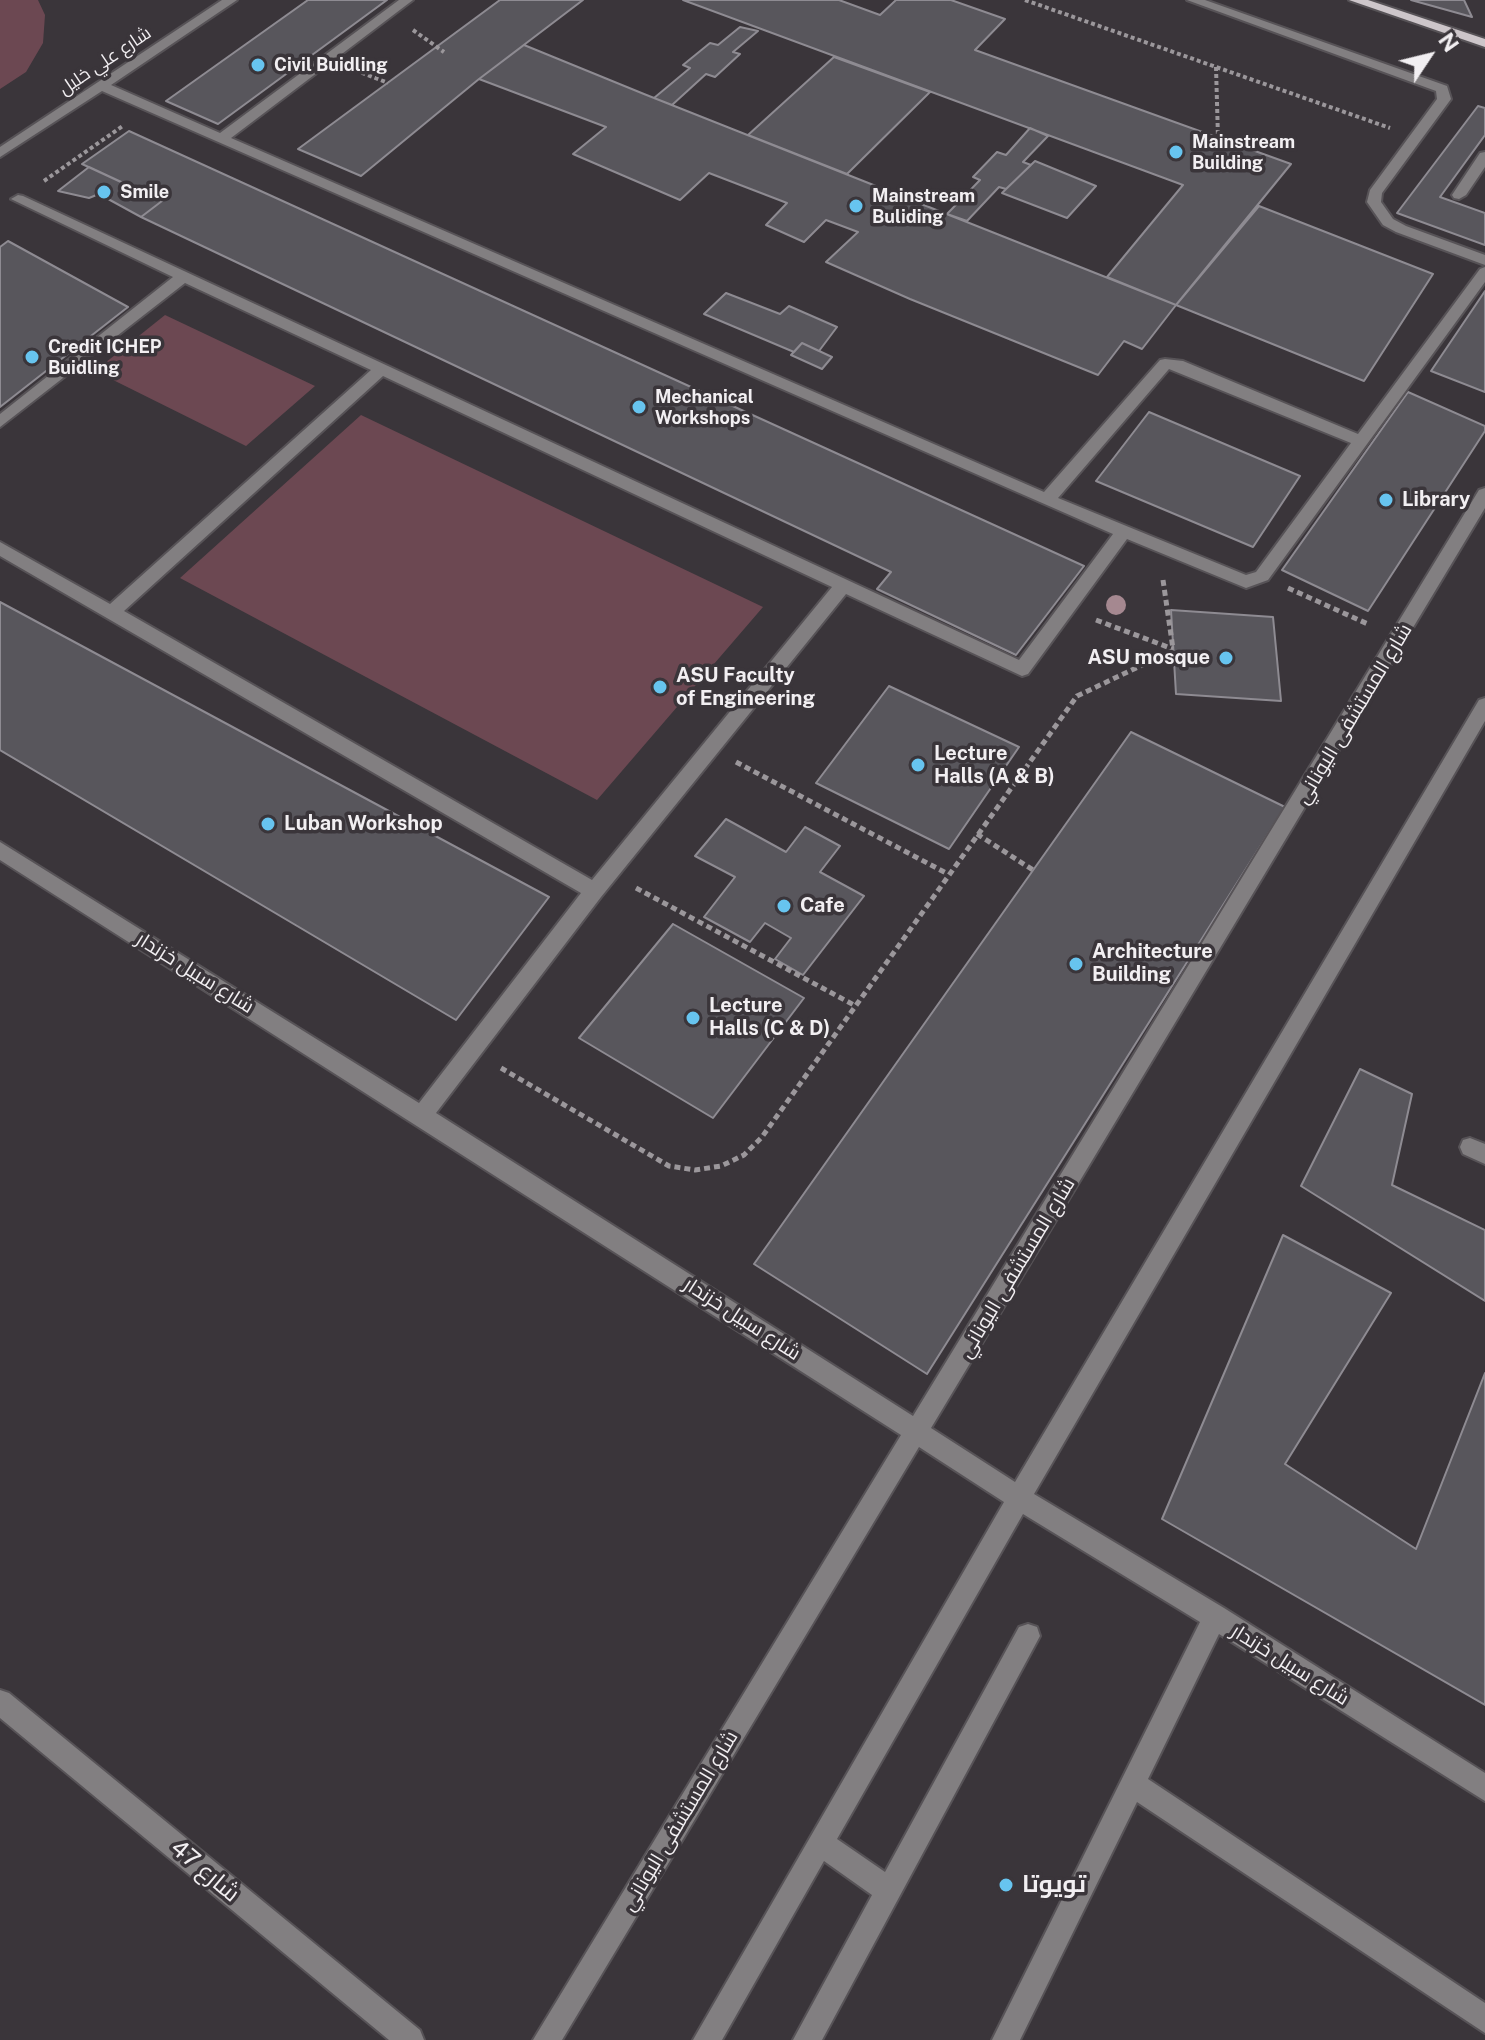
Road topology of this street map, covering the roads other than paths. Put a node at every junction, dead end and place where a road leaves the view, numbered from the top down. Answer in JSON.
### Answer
{"nodes":[{"id":1,"x":231,"y":0,"type":"edge"},
{"id":2,"x":407,"y":0,"type":"edge"},
{"id":3,"x":1193,"y":0,"type":"edge"},
{"id":4,"x":1355,"y":0,"type":"edge"},
{"id":5,"x":1376,"y":4,"type":"edge"},
{"id":6,"x":1485,"y":43,"type":"edge"},
{"id":7,"x":101,"y":86,"type":"junction"},
{"id":8,"x":220,"y":139,"type":"junction"},
{"id":9,"x":0,"y":153,"type":"edge"},
{"id":10,"x":1483,"y":163,"type":"edge"},
{"id":11,"x":1459,"y":195,"type":"dead end"},
{"id":12,"x":18,"y":199,"type":"road end"},
{"id":13,"x":1485,"y":260,"type":"edge"},
{"id":14,"x":1485,"y":272,"type":"edge"},
{"id":15,"x":182,"y":278,"type":"junction"},
{"id":16,"x":381,"y":370,"type":"junction"},
{"id":17,"x":0,"y":422,"type":"edge"},
{"id":18,"x":1360,"y":441,"type":"junction"},
{"id":19,"x":1485,"y":494,"type":"edge"},
{"id":20,"x":1047,"y":500,"type":"junction"},
{"id":21,"x":1123,"y":532,"type":"junction"},
{"id":22,"x":0,"y":548,"type":"edge"},
{"id":23,"x":844,"y":584,"type":"junction"},
{"id":24,"x":112,"y":612,"type":"junction"},
{"id":25,"x":1485,"y":705,"type":"edge"},
{"id":26,"x":0,"y":850,"type":"edge"},
{"id":27,"x":594,"y":891,"type":"junction"},
{"id":28,"x":422,"y":1115,"type":"junction"},
{"id":29,"x":917,"y":1432,"type":"junction"},
{"id":30,"x":1019,"y":1498,"type":"junction"},
{"id":31,"x":1215,"y":1617,"type":"junction"},
{"id":32,"x":1028,"y":1636,"type":"dead end"},
{"id":33,"x":0,"y":1702,"type":"edge"},
{"id":34,"x":1134,"y":1785,"type":"junction"},
{"id":35,"x":1485,"y":1788,"type":"edge"},
{"id":36,"x":820,"y":1843,"type":"junction"},
{"id":37,"x":889,"y":1891,"type":"junction"},
{"id":38,"x":1485,"y":2019,"type":"edge"},
{"id":39,"x":410,"y":2040,"type":"edge"},
{"id":40,"x":547,"y":2040,"type":"edge"},
{"id":41,"x":707,"y":2040,"type":"edge"},
{"id":42,"x":807,"y":2040,"type":"edge"},
{"id":43,"x":1006,"y":2040,"type":"edge"}],
"edges":[{"from":1,"to":7,"type":"street","name":"شارع علي خليل"},
{"from":2,"to":8,"type":"street"},
{"from":3,"to":13,"type":"street"},
{"from":4,"to":5,"type":"main road"},
{"from":5,"to":6,"type":"main road"},
{"from":7,"to":8,"type":"street"},
{"from":7,"to":9,"type":"street","name":"شارع علي خليل"},
{"from":8,"to":20,"type":"street"},
{"from":10,"to":11,"type":"street"},
{"from":12,"to":15,"type":"street"},
{"from":14,"to":18,"type":"street"},
{"from":15,"to":16,"type":"street"},
{"from":15,"to":17,"type":"street"},
{"from":16,"to":23,"type":"street"},
{"from":16,"to":24,"type":"street"},
{"from":18,"to":20,"type":"street"},
{"from":18,"to":21,"type":"street"},
{"from":19,"to":29,"type":"street","name":"شارع المستشفى اليوناني"},
{"from":20,"to":21,"type":"street"},
{"from":21,"to":23,"type":"street"},
{"from":22,"to":24,"type":"street"},
{"from":23,"to":27,"type":"street"},
{"from":24,"to":27,"type":"street"},
{"from":25,"to":30,"type":"street"},
{"from":26,"to":28,"type":"street","name":"شارع سبيل خزندار"},
{"from":27,"to":28,"type":"street"},
{"from":28,"to":29,"type":"street","name":"شارع سبيل خزندار"},
{"from":29,"to":30,"type":"street","name":"شارع سبيل خزندار"},
{"from":29,"to":40,"type":"street","name":"شارع المستشفى اليوناني"},
{"from":30,"to":31,"type":"street","name":"شارع سبيل خزندار"},
{"from":30,"to":36,"type":"street"},
{"from":31,"to":34,"type":"street"},
{"from":31,"to":35,"type":"street","name":"شارع سبيل خزندار"},
{"from":32,"to":37,"type":"street"},
{"from":33,"to":39,"type":"street","name":"شارع 47"},
{"from":34,"to":38,"type":"street"},
{"from":34,"to":43,"type":"street"},
{"from":36,"to":37,"type":"street"},
{"from":36,"to":41,"type":"street"},
{"from":37,"to":42,"type":"street"}]}
